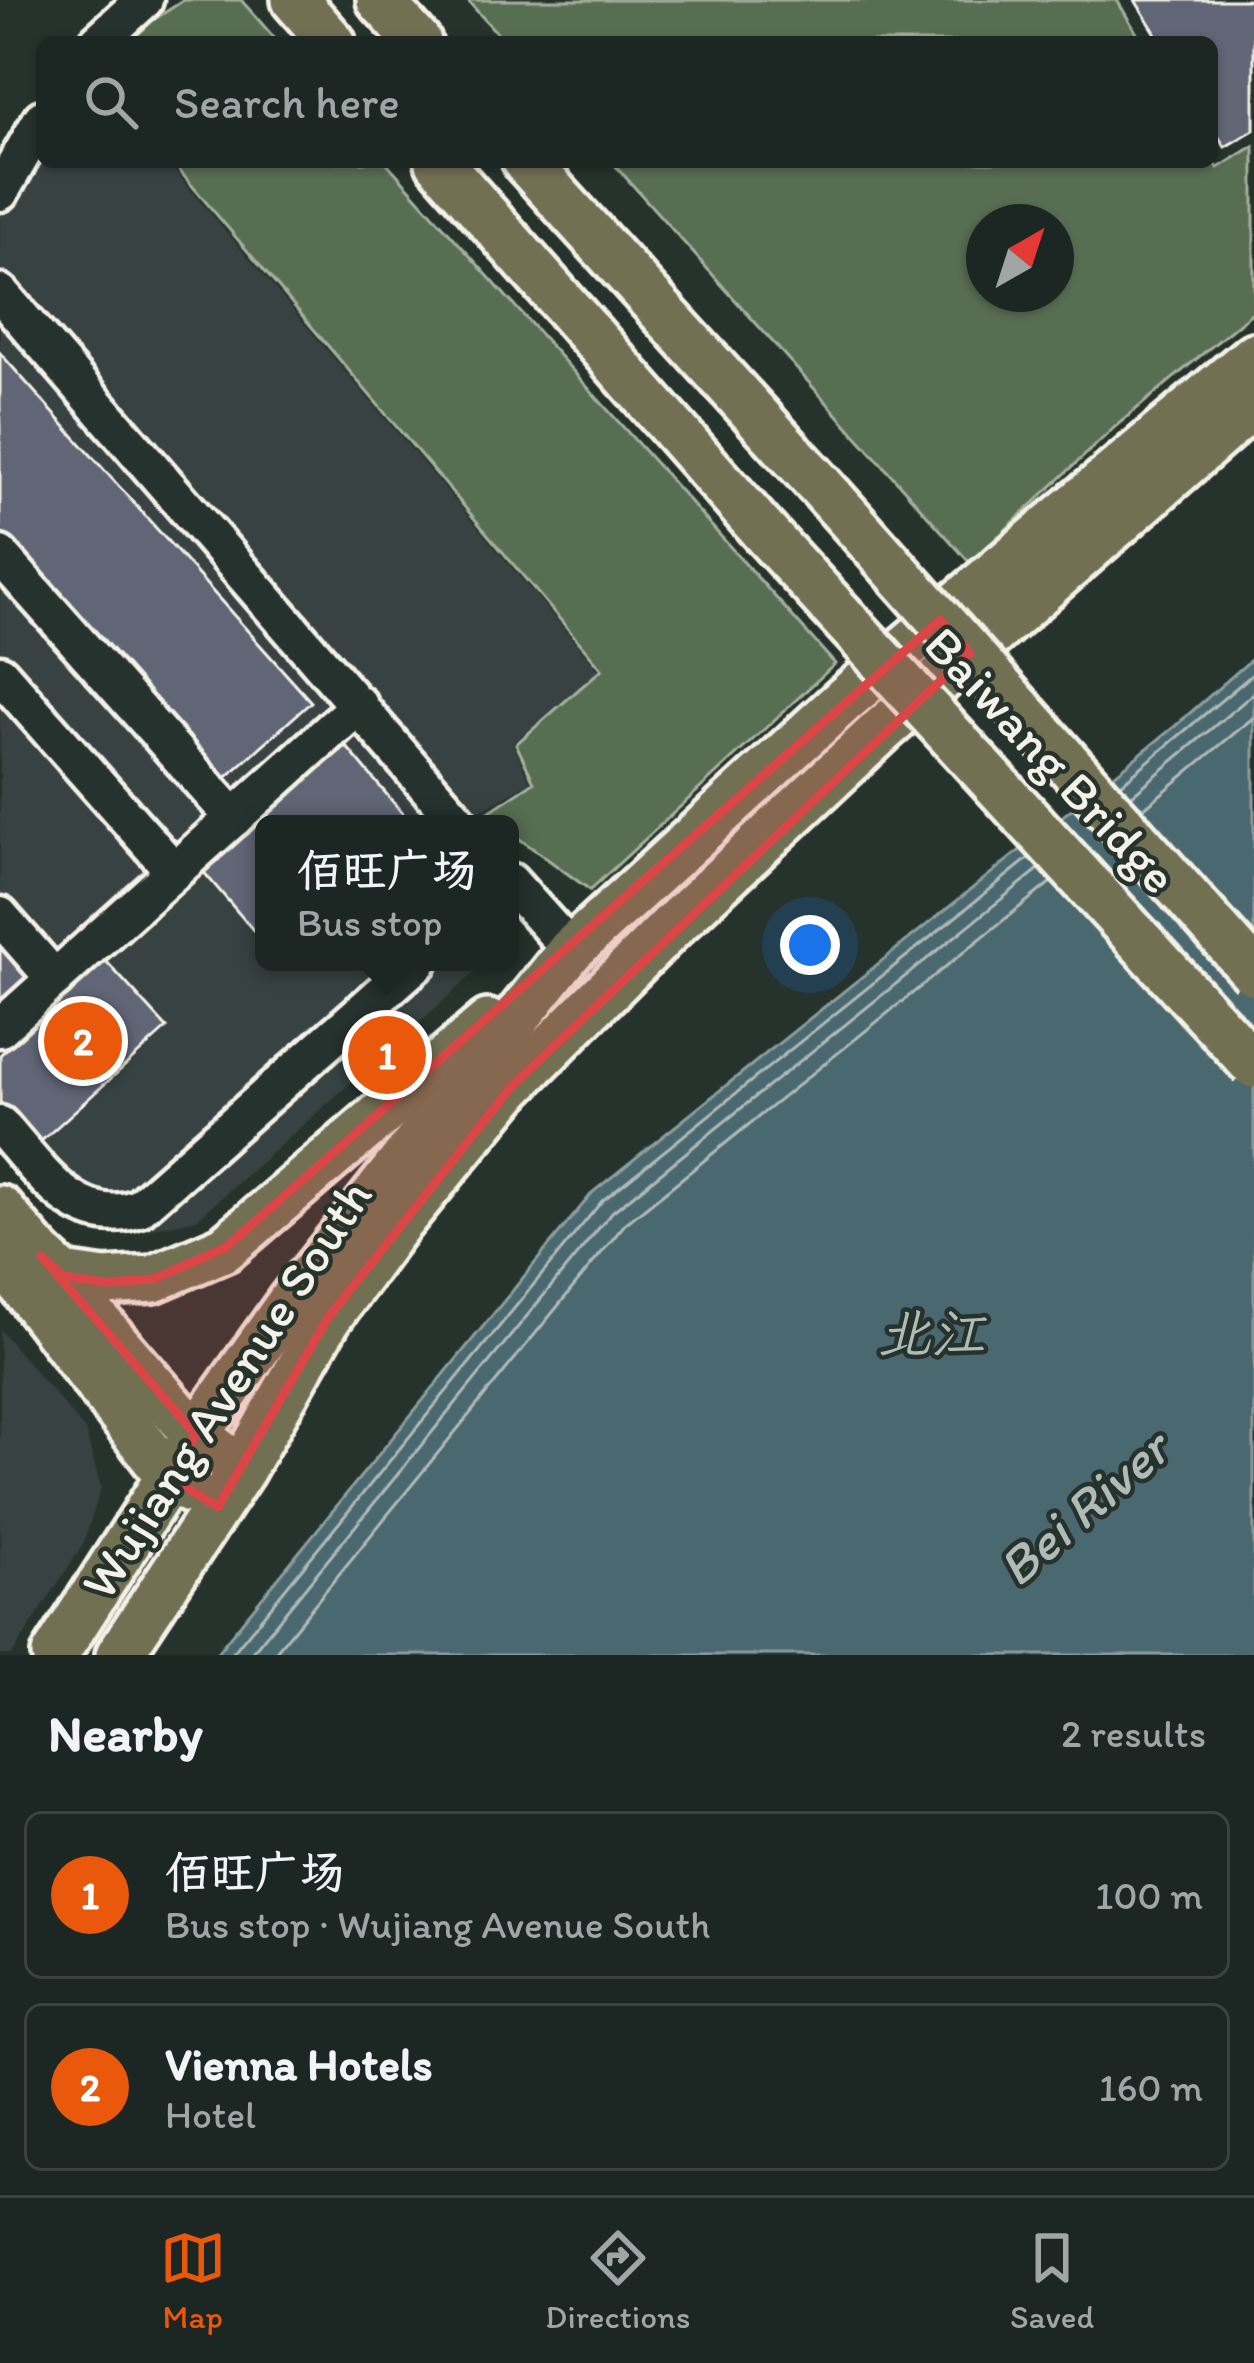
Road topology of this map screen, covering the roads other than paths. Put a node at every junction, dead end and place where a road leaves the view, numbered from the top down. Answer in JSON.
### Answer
{"nodes":[{"id":1,"x":144,"y":0,"type":"edge"},
{"id":2,"x":295,"y":0,"type":"edge"},
{"id":3,"x":380,"y":0,"type":"edge"},
{"id":4,"x":105,"y":36,"type":"edge"},
{"id":5,"x":327,"y":36,"type":"edge"},
{"id":6,"x":413,"y":36,"type":"edge"},
{"id":7,"x":36,"y":129,"type":"edge"},
{"id":8,"x":444,"y":168,"type":"edge"},
{"id":9,"x":531,"y":168,"type":"edge"},
{"id":10,"x":0,"y":192,"type":"edge"},
{"id":11,"x":0,"y":293,"type":"edge"},
{"id":12,"x":1254,"y":356,"type":"edge"},
{"id":13,"x":1254,"y":404,"type":"edge"},
{"id":14,"x":0,"y":555,"type":"edge"},
{"id":15,"x":0,"y":674,"type":"edge"},
{"id":16,"x":359,"y":705,"type":"junction"},
{"id":17,"x":452,"y":815,"type":"edge"},
{"id":18,"x":234,"y":818,"type":"junction"},
{"id":19,"x":174,"y":871,"type":"junction"},
{"id":20,"x":519,"y":892,"type":"edge"},
{"id":21,"x":0,"y":916,"type":"edge"},
{"id":22,"x":571,"y":950,"type":"junction"},
{"id":23,"x":408,"y":971,"type":"edge"},
{"id":24,"x":1254,"y":972,"type":"edge"},
{"id":25,"x":55,"y":979,"type":"junction"},
{"id":26,"x":0,"y":1028,"type":"edge"},
{"id":27,"x":1254,"y":1065,"type":"edge"},
{"id":28,"x":0,"y":1125,"type":"edge"},
{"id":29,"x":0,"y":1209,"type":"edge"},
{"id":30,"x":21,"y":1257,"type":"edge"},
{"id":31,"x":196,"y":1435,"type":"junction"},
{"id":32,"x":242,"y":1469,"type":"junction"},
{"id":33,"x":169,"y":1477,"type":"junction"},
{"id":34,"x":218,"y":1508,"type":"junction"},
{"id":35,"x":55,"y":1655,"type":"edge"},
{"id":36,"x":119,"y":1655,"type":"edge"}],
"edges":[{"from":1,"to":4,"type":"lane"},
{"from":2,"to":5,"type":"main road"},
{"from":3,"to":6,"type":"main road"},
{"from":7,"to":10,"type":"lane"},
{"from":8,"to":27,"type":"main road","name":"Baiwang Bridge","bridge":true},
{"from":9,"to":24,"type":"main road","name":"Baiwang Bridge","bridge":true},
{"from":11,"to":16,"type":"lane"},
{"from":12,"to":22,"type":"main road","name":"Wujiang Avenue South"},
{"from":13,"to":32,"type":"main road","name":"Wujiang Avenue South"},
{"from":14,"to":18,"type":"lane"},
{"from":15,"to":19,"type":"lane"},
{"from":16,"to":17,"type":"lane"},
{"from":16,"to":18,"type":"lane"},
{"from":18,"to":19,"type":"lane"},
{"from":19,"to":25,"type":"lane"},
{"from":20,"to":22,"type":"lane"},
{"from":21,"to":25,"type":"lane"},
{"from":22,"to":30,"type":"main road"},
{"from":22,"to":31,"type":"main road","name":"Wujiang Avenue South"},
{"from":23,"to":28,"type":"lane"},
{"from":25,"to":26,"type":"lane"},
{"from":29,"to":30,"type":"main road"},
{"from":30,"to":31,"type":"main road"},
{"from":30,"to":33,"type":"main road"},
{"from":31,"to":32,"type":"main road"},
{"from":31,"to":33,"type":"main road","name":"Wujiang Avenue South"},
{"from":32,"to":34,"type":"main road","name":"Wujiang Avenue South"},
{"from":33,"to":34,"type":"main road"},
{"from":33,"to":35,"type":"main road","name":"Wujiang Avenue South"},
{"from":34,"to":36,"type":"main road","name":"Wujiang Avenue South"}]}
